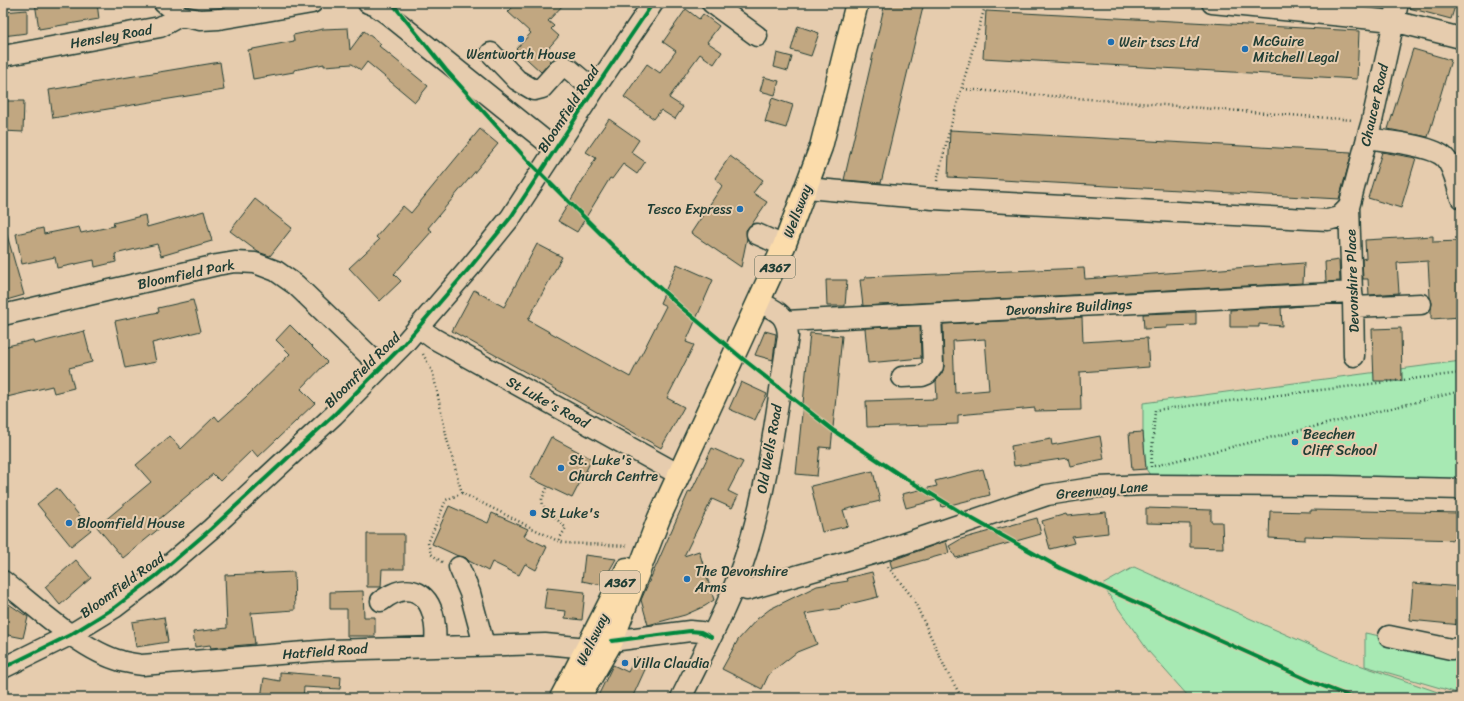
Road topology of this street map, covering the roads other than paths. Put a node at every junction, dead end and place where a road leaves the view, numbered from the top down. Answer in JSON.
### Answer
{"nodes":[{"id":1,"x":164,"y":3,"type":"edge"},
{"id":2,"x":312,"y":3,"type":"edge"},
{"id":3,"x":368,"y":3,"type":"edge"},
{"id":4,"x":712,"y":3,"type":"edge"},
{"id":5,"x":857,"y":3,"type":"edge"},
{"id":6,"x":1212,"y":3,"type":"edge"},
{"id":7,"x":644,"y":7,"type":"edge"},
{"id":8,"x":1395,"y":12,"type":"edge"},
{"id":9,"x":180,"y":16,"type":"junction"},
{"id":10,"x":757,"y":36,"type":"dead end"},
{"id":11,"x":1461,"y":38,"type":"edge"},
{"id":12,"x":491,"y":53,"type":"dead end"},
{"id":13,"x":3,"y":56,"type":"edge"},
{"id":14,"x":594,"y":90,"type":"junction"},
{"id":15,"x":1369,"y":130,"type":"junction"},
{"id":16,"x":556,"y":148,"type":"junction"},
{"id":17,"x":806,"y":188,"type":"junction"},
{"id":18,"x":1461,"y":198,"type":"edge"},
{"id":19,"x":1349,"y":207,"type":"junction"},
{"id":20,"x":757,"y":234,"type":"dead end"},
{"id":21,"x":784,"y":246,"type":"junction"},
{"id":22,"x":1353,"y":300,"type":"junction"},
{"id":23,"x":759,"y":302,"type":"junction"},
{"id":24,"x":1421,"y":304,"type":"dead end"},
{"id":25,"x":932,"y":314,"type":"junction"},
{"id":26,"x":3,"y":315,"type":"edge"},
{"id":27,"x":786,"y":321,"type":"junction"},
{"id":28,"x":419,"y":328,"type":"junction"},
{"id":29,"x":1354,"y":356,"type":"dead end"},
{"id":30,"x":381,"y":367,"type":"junction"},
{"id":31,"x":902,"y":377,"type":"dead end"},
{"id":32,"x":678,"y":474,"type":"junction"},
{"id":33,"x":1461,"y":489,"type":"edge"},
{"id":34,"x":659,"y":518,"type":"junction"},
{"id":35,"x":461,"y":572,"type":"road end"},
{"id":36,"x":3,"y":581,"type":"edge"},
{"id":37,"x":735,"y":584,"type":"junction"},
{"id":38,"x":381,"y":601,"type":"dead end"},
{"id":39,"x":70,"y":635,"type":"junction"},
{"id":40,"x":1389,"y":636,"type":"dead end"},
{"id":41,"x":711,"y":637,"type":"junction"},
{"id":42,"x":612,"y":641,"type":"junction"},
{"id":43,"x":484,"y":645,"type":"junction"},
{"id":44,"x":435,"y":646,"type":"junction"},
{"id":45,"x":588,"y":648,"type":"junction"},
{"id":46,"x":1461,"y":648,"type":"edge"},
{"id":47,"x":3,"y":668,"type":"edge"},
{"id":48,"x":561,"y":698,"type":"edge"},
{"id":49,"x":579,"y":698,"type":"edge"},
{"id":50,"x":681,"y":698,"type":"edge"}],
"edges":[{"from":1,"to":9,"type":"street"},
{"from":2,"to":9,"type":"street"},
{"from":3,"to":16,"type":"street"},
{"from":4,"to":10,"type":"street"},
{"from":5,"to":17,"type":"main road","name":"Wellsway","number":"A367"},
{"from":6,"to":8,"type":"street"},
{"from":7,"to":14,"type":"street","name":"Bloomfield Road"},
{"from":8,"to":11,"type":"street"},
{"from":8,"to":15,"type":"street","name":"Chaucer Road"},
{"from":9,"to":13,"type":"street","name":"Hensley Road"},
{"from":12,"to":14,"type":"street"},
{"from":14,"to":16,"type":"street","name":"Bloomfield Road"},
{"from":15,"to":18,"type":"street"},
{"from":15,"to":19,"type":"street","name":"Chaucer Road"},
{"from":16,"to":28,"type":"street","name":"Bloomfield Road"},
{"from":17,"to":19,"type":"street"},
{"from":17,"to":21,"type":"main road","name":"Wellsway","number":"A367"},
{"from":19,"to":22,"type":"street","name":"Devonshire Place"},
{"from":20,"to":21,"type":"street"},
{"from":21,"to":23,"type":"main road","name":"Wellsway","number":"A367"},
{"from":22,"to":24,"type":"street","name":"Devonshire Buildings"},
{"from":22,"to":25,"type":"street","name":"Devonshire Buildings"},
{"from":22,"to":29,"type":"street","name":"Devonshire Place"},
{"from":23,"to":27,"type":"street"},
{"from":23,"to":32,"type":"main road","name":"Wellsway","number":"A367"},
{"from":25,"to":27,"type":"street","name":"Devonshire Buildings"},
{"from":25,"to":31,"type":"street"},
{"from":26,"to":30,"type":"street","name":"Bloomfield Park"},
{"from":27,"to":37,"type":"street","name":"Old Wells Road"},
{"from":28,"to":30,"type":"street","name":"Bloomfield Road"},
{"from":28,"to":32,"type":"street","name":"St Luke's Road"},
{"from":30,"to":39,"type":"street","name":"Bloomfield Road"},
{"from":32,"to":34,"type":"main road","name":"Wellsway","number":"A367"},
{"from":33,"to":37,"type":"street","name":"Greenway Lane"},
{"from":34,"to":42,"type":"main road","name":"Wellsway","number":"A367"},
{"from":34,"to":45,"type":"main road","name":"Wellsway","number":"A367"},
{"from":35,"to":43,"type":"street"},
{"from":36,"to":39,"type":"street","name":"Hatfield Road"},
{"from":37,"to":41,"type":"street","name":"Old Wells Road"},
{"from":38,"to":44,"type":"street"},
{"from":39,"to":44,"type":"street","name":"Hatfield Road"},
{"from":39,"to":47,"type":"street","name":"Bloomfield Road"},
{"from":40,"to":46,"type":"street"},
{"from":41,"to":42,"type":"street"},
{"from":41,"to":50,"type":"street","name":"Old Wells Road"},
{"from":42,"to":45,"type":"main road"},
{"from":42,"to":49,"type":"main road","name":"Wellsway","number":"A367"},
{"from":43,"to":44,"type":"street","name":"Hatfield Road"},
{"from":43,"to":45,"type":"street","name":"Hatfield Road"},
{"from":45,"to":48,"type":"main road","name":"Wellsway","number":"A367"}]}
